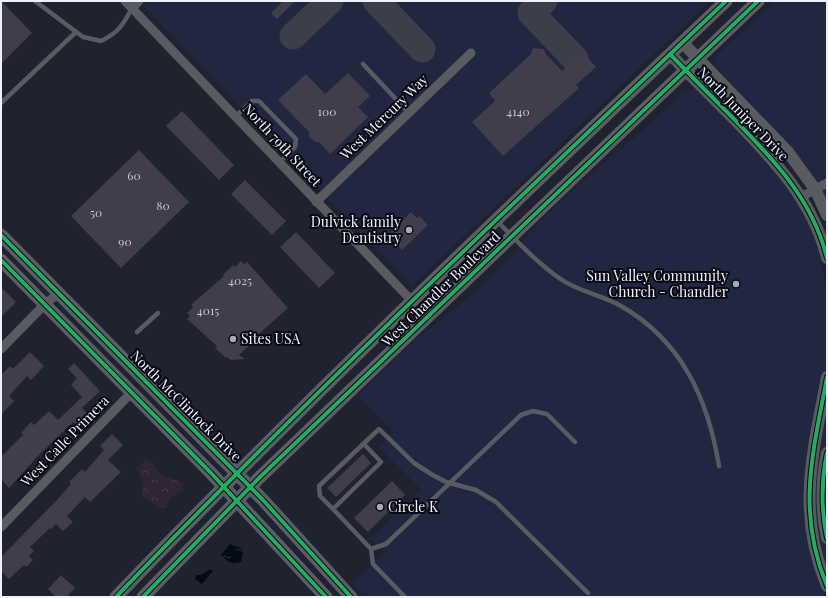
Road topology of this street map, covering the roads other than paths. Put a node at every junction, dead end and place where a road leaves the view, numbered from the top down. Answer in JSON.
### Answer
{"nodes":[{"id":1,"x":34,"y":1,"type":"edge"},
{"id":2,"x":125,"y":1,"type":"edge"},
{"id":3,"x":139,"y":1,"type":"edge"},
{"id":4,"x":726,"y":1,"type":"edge"},
{"id":5,"x":758,"y":1,"type":"edge"},
{"id":6,"x":132,"y":8,"type":"junction"},
{"id":7,"x":76,"y":32,"type":"junction"},
{"id":8,"x":682,"y":42,"type":"junction"},
{"id":9,"x":471,"y":53,"type":"dead end"},
{"id":10,"x":670,"y":54,"type":"junction"},
{"id":11,"x":698,"y":58,"type":"junction"},
{"id":12,"x":363,"y":64,"type":"dead end"},
{"id":13,"x":685,"y":70,"type":"junction"},
{"id":14,"x":1,"y":103,"type":"edge"},
{"id":15,"x":409,"y":113,"type":"junction"},
{"id":16,"x":236,"y":116,"type":"junction"},
{"id":17,"x":279,"y":163,"type":"junction"},
{"id":18,"x":827,"y":183,"type":"edge"},
{"id":19,"x":815,"y":189,"type":"junction"},
{"id":20,"x":801,"y":197,"type":"junction"},
{"id":21,"x":316,"y":202,"type":"junction"},
{"id":22,"x":827,"y":215,"type":"edge"},
{"id":23,"x":496,"y":220,"type":"junction"},
{"id":24,"x":1,"y":235,"type":"edge"},
{"id":25,"x":512,"y":236,"type":"junction"},
{"id":26,"x":827,"y":258,"type":"edge"},
{"id":27,"x":1,"y":260,"type":"edge"},
{"id":28,"x":59,"y":293,"type":"junction"},
{"id":29,"x":412,"y":301,"type":"junction"},
{"id":30,"x":45,"y":304,"type":"junction"},
{"id":31,"x":158,"y":313,"type":"dead end"},
{"id":32,"x":137,"y":332,"type":"dead end"},
{"id":33,"x":1,"y":349,"type":"edge"},
{"id":34,"x":827,"y":377,"type":"edge"},
{"id":35,"x":132,"y":392,"type":"junction"},
{"id":36,"x":575,"y":442,"type":"dead end"},
{"id":37,"x":364,"y":444,"type":"junction"},
{"id":38,"x":826,"y":458,"type":"edge"},
{"id":39,"x":812,"y":460,"type":"junction"},
{"id":40,"x":719,"y":466,"type":"dead end"},
{"id":41,"x":236,"y":473,"type":"junction"},
{"id":42,"x":450,"y":483,"type":"junction"},
{"id":43,"x":223,"y":486,"type":"junction"},
{"id":44,"x":250,"y":488,"type":"junction"},
{"id":45,"x":237,"y":501,"type":"junction"},
{"id":46,"x":333,"y":510,"type":"junction"},
{"id":47,"x":1,"y":527,"type":"edge"},
{"id":48,"x":827,"y":538,"type":"edge"},
{"id":49,"x":371,"y":549,"type":"junction"},
{"id":50,"x":827,"y":586,"type":"edge"},
{"id":51,"x":588,"y":593,"type":"dead end"},
{"id":52,"x":116,"y":597,"type":"edge"},
{"id":53,"x":143,"y":597,"type":"edge"},
{"id":54,"x":326,"y":597,"type":"edge"},
{"id":55,"x":351,"y":597,"type":"edge"},
{"id":56,"x":405,"y":597,"type":"edge"}],
"edges":[{"from":1,"to":7,"type":"lane"},
{"from":2,"to":6,"type":"street","name":"North 79th Street"},
{"from":3,"to":6,"type":"street"},
{"from":4,"to":8,"type":"main road","name":"West Chandler Boulevard"},
{"from":5,"to":11,"type":"main road","name":"West Chandler Boulevard"},
{"from":6,"to":7,"type":"lane"},
{"from":6,"to":16,"type":"street","name":"North 79th Street"},
{"from":7,"to":14,"type":"lane"},
{"from":8,"to":10,"type":"main road","name":"West Chandler Boulevard"},
{"from":8,"to":11,"type":"street","name":"North Juniper Drive"},
{"from":9,"to":15,"type":"street","name":"West Mercury Way"},
{"from":10,"to":13,"type":"street","name":"North Juniper Drive"},
{"from":10,"to":23,"type":"main road","name":"West Chandler Boulevard"},
{"from":11,"to":13,"type":"main road","name":"West Chandler Boulevard"},
{"from":11,"to":19,"type":"street","name":"North Juniper Drive"},
{"from":12,"to":15,"type":"lane"},
{"from":13,"to":20,"type":"street","name":"North Juniper Drive"},
{"from":13,"to":25,"type":"main road","name":"West Chandler Boulevard"},
{"from":15,"to":21,"type":"street","name":"West Mercury Way"},
{"from":16,"to":17,"type":"street","name":"North 79th Street"},
{"from":16,"to":17,"type":"lane"},
{"from":17,"to":21,"type":"street","name":"North 79th Street"},
{"from":18,"to":19,"type":"street"},
{"from":19,"to":20,"type":"street"},
{"from":19,"to":22,"type":"street","name":"North Juniper Drive"},
{"from":20,"to":26,"type":"street","name":"North Juniper Drive"},
{"from":21,"to":29,"type":"street","name":"North 79th Street"},
{"from":23,"to":25,"type":"lane"},
{"from":23,"to":29,"type":"main road","name":"West Chandler Boulevard"},
{"from":24,"to":28,"type":"main road","name":"North McClintock Drive"},
{"from":25,"to":40,"type":"lane"},
{"from":25,"to":44,"type":"main road","name":"West Chandler Boulevard"},
{"from":27,"to":30,"type":"main road","name":"North McClintock Drive"},
{"from":28,"to":30,"type":"street"},
{"from":28,"to":41,"type":"main road","name":"North McClintock Drive"},
{"from":29,"to":41,"type":"main road","name":"West Chandler Boulevard"},
{"from":30,"to":33,"type":"street"},
{"from":30,"to":35,"type":"main road","name":"North McClintock Drive"},
{"from":31,"to":32,"type":"lane"},
{"from":34,"to":39,"type":"street"},
{"from":35,"to":43,"type":"main road","name":"North McClintock Drive"},
{"from":35,"to":47,"type":"street","name":"West Calle Primera"},
{"from":36,"to":42,"type":"lane"},
{"from":37,"to":42,"type":"lane"},
{"from":37,"to":46,"type":"lane"},
{"from":37,"to":46,"type":"lane"},
{"from":38,"to":39,"type":"lane"},
{"from":38,"to":48,"type":"street"},
{"from":39,"to":50,"type":"street"},
{"from":41,"to":43,"type":"main road","name":"West Chandler Boulevard"},
{"from":41,"to":44,"type":"main road","name":"North McClintock Drive"},
{"from":42,"to":49,"type":"lane"},
{"from":42,"to":51,"type":"lane"},
{"from":43,"to":45,"type":"main road","name":"North McClintock Drive"},
{"from":43,"to":52,"type":"main road","name":"West Chandler Boulevard"},
{"from":44,"to":45,"type":"main road","name":"West Chandler Boulevard"},
{"from":44,"to":55,"type":"main road","name":"North McClintock Drive"},
{"from":45,"to":53,"type":"main road","name":"West Chandler Boulevard"},
{"from":45,"to":54,"type":"main road","name":"North McClintock Drive"},
{"from":46,"to":49,"type":"lane"},
{"from":49,"to":56,"type":"lane"}]}
